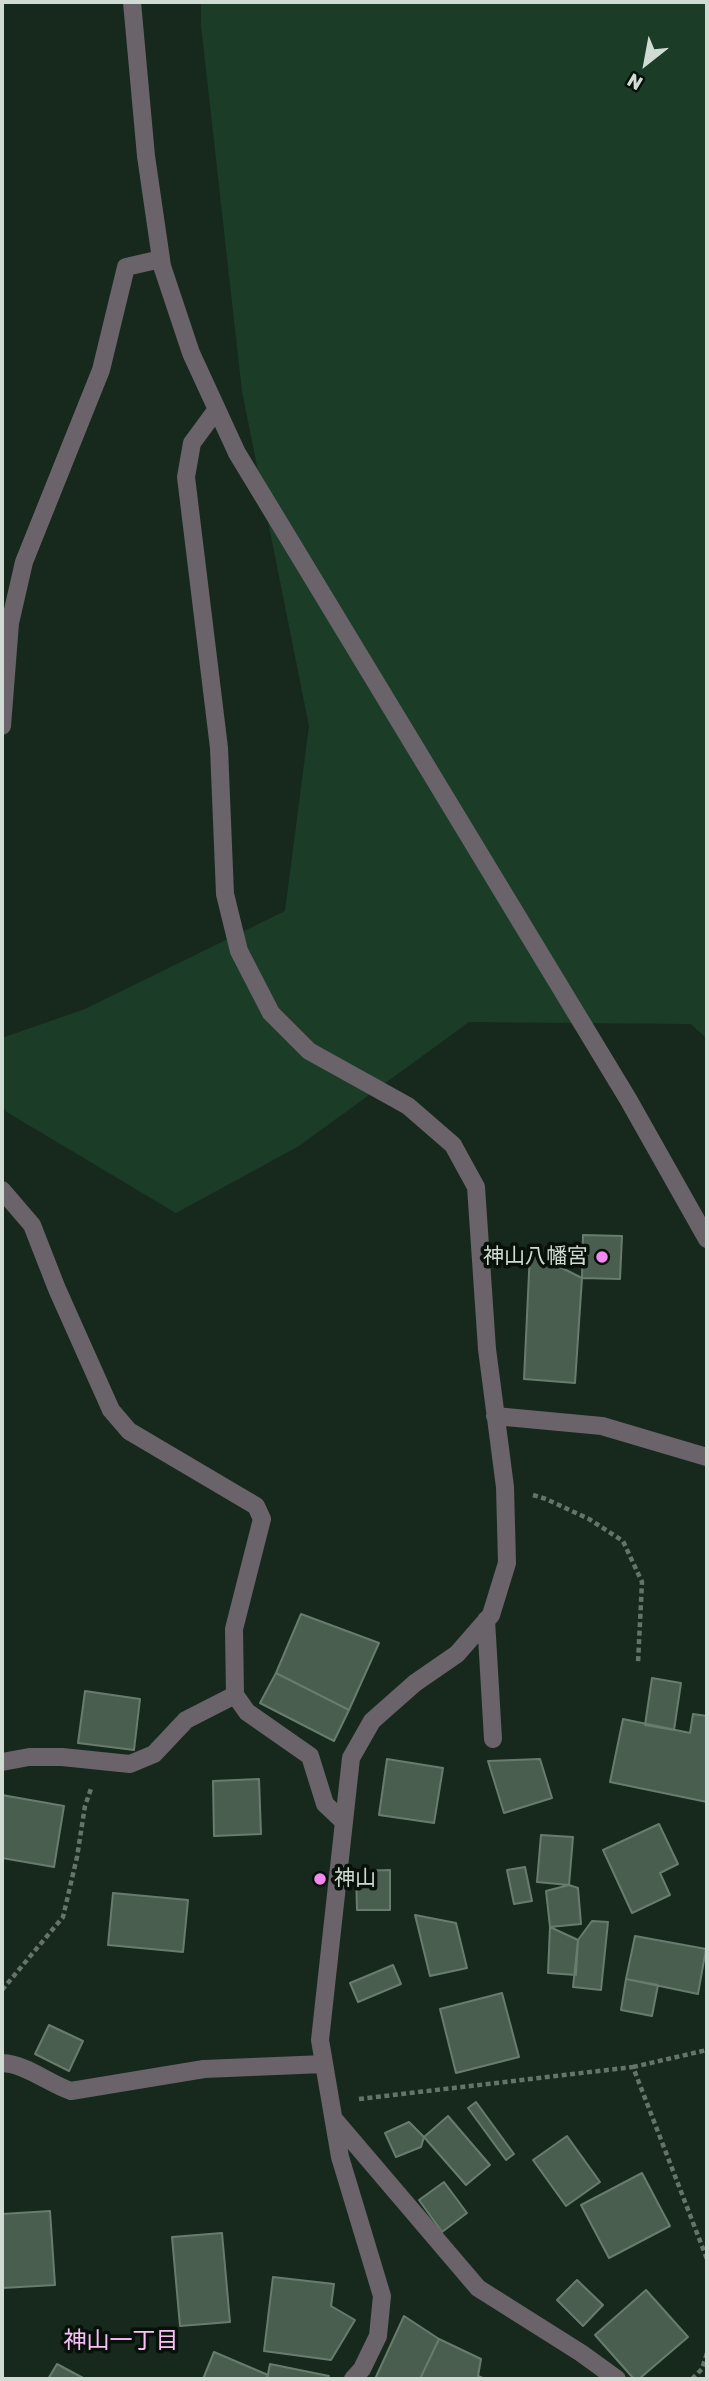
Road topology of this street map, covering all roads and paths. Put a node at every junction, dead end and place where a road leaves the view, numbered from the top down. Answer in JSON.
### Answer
{"nodes":[{"id":1,"x":132,"y":2,"type":"edge"},
{"id":2,"x":161,"y":259,"type":"junction"},
{"id":3,"x":217,"y":410,"type":"junction"},
{"id":4,"x":2,"y":726,"type":"edge"},
{"id":5,"x":2,"y":1190,"type":"edge"},
{"id":6,"x":707,"y":1239,"type":"edge"},
{"id":7,"x":495,"y":1416,"type":"junction"},
{"id":8,"x":707,"y":1457,"type":"edge"},
{"id":9,"x":505,"y":1488,"type":"junction"},
{"id":10,"x":486,"y":1620,"type":"junction"},
{"id":11,"x":638,"y":1663,"type":"dead end"},
{"id":12,"x":234,"y":1696,"type":"junction"},
{"id":13,"x":492,"y":1739,"type":"dead end"},
{"id":14,"x":102,"y":1761,"type":"junction"},
{"id":15,"x":2,"y":1762,"type":"edge"},
{"id":16,"x":344,"y":1822,"type":"junction"},
{"id":17,"x":2,"y":1990,"type":"edge"},
{"id":18,"x":707,"y":2050,"type":"edge"},
{"id":19,"x":2,"y":2063,"type":"edge"},
{"id":20,"x":324,"y":2064,"type":"junction"},
{"id":21,"x":633,"y":2067,"type":"junction"},
{"id":22,"x":332,"y":2110,"type":"junction"},
{"id":23,"x":707,"y":2259,"type":"edge"},
{"id":24,"x":707,"y":2353,"type":"edge"},
{"id":25,"x":353,"y":2379,"type":"edge"},
{"id":26,"x":617,"y":2379,"type":"edge"},
{"id":27,"x":692,"y":2379,"type":"edge"}],
"edges":[{"from":1,"to":2,"type":"street"},
{"from":2,"to":3,"type":"street"},
{"from":2,"to":4,"type":"street"},
{"from":3,"to":6,"type":"street"},
{"from":3,"to":7,"type":"street"},
{"from":5,"to":12,"type":"street"},
{"from":7,"to":8,"type":"street"},
{"from":7,"to":9,"type":"street"},
{"from":9,"to":10,"type":"street"},
{"from":9,"to":11,"type":"path"},
{"from":10,"to":13,"type":"street"},
{"from":10,"to":16,"type":"street"},
{"from":12,"to":14,"type":"street"},
{"from":12,"to":16,"type":"street"},
{"from":14,"to":15,"type":"street"},
{"from":14,"to":17,"type":"path"},
{"from":16,"to":20,"type":"street"},
{"from":18,"to":21,"type":"path"},
{"from":19,"to":20,"type":"street"},
{"from":20,"to":22,"type":"street"},
{"from":21,"to":22,"type":"path"},
{"from":21,"to":23,"type":"path"},
{"from":22,"to":25,"type":"street"},
{"from":22,"to":26,"type":"street"},
{"from":24,"to":27,"type":"path"}]}
